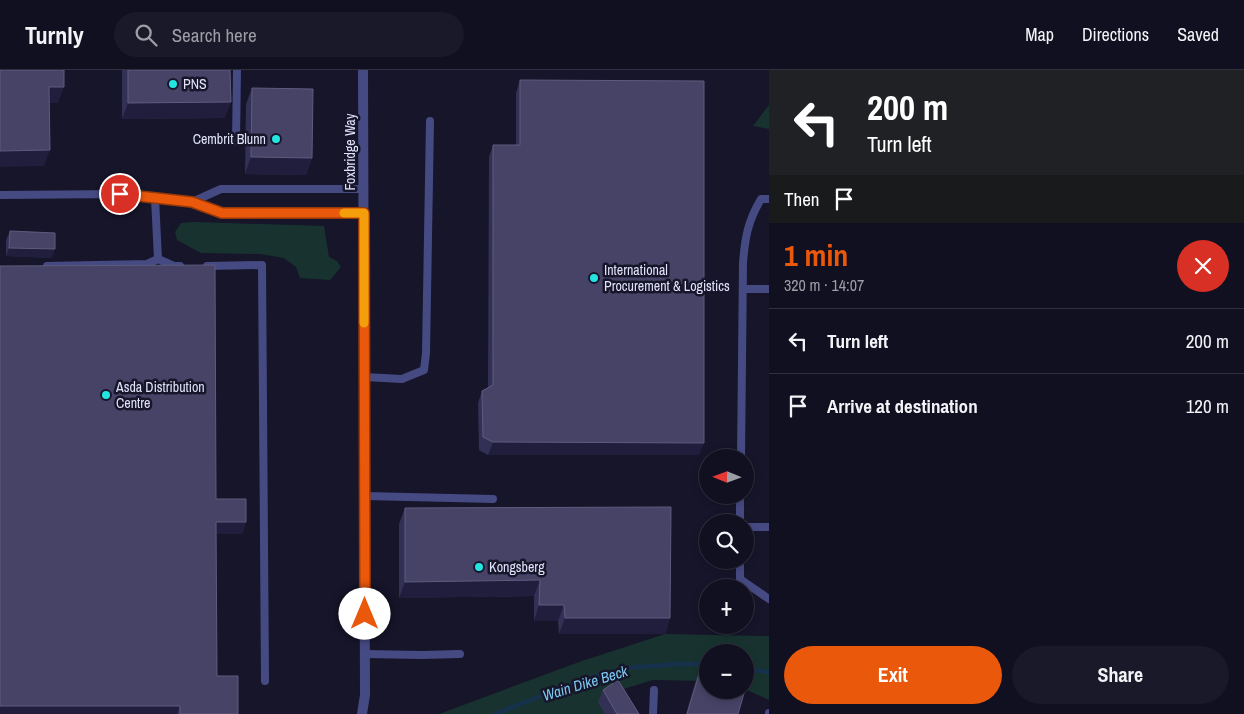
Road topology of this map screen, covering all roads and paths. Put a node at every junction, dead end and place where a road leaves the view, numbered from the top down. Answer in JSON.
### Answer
{"nodes":[{"id":1,"x":237,"y":70,"type":"edge"},
{"id":2,"x":363,"y":70,"type":"edge"},
{"id":3,"x":430,"y":121,"type":"dead end"},
{"id":4,"x":211,"y":141,"type":"dead end"},
{"id":5,"x":364,"y":190,"type":"junction"},
{"id":6,"x":0,"y":195,"type":"edge"},
{"id":7,"x":155,"y":198,"type":"junction"},
{"id":8,"x":769,"y":199,"type":"edge"},
{"id":9,"x":192,"y":202,"type":"junction"},
{"id":10,"x":364,"y":213,"type":"junction"},
{"id":11,"x":158,"y":259,"type":"junction"},
{"id":12,"x":40,"y":266,"type":"edge"},
{"id":13,"x":184,"y":266,"type":"edge"},
{"id":14,"x":203,"y":266,"type":"edge"},
{"id":15,"x":743,"y":289,"type":"junction"},
{"id":16,"x":769,"y":289,"type":"edge"},
{"id":17,"x":364,"y":378,"type":"junction"},
{"id":18,"x":741,"y":449,"type":"edge"},
{"id":19,"x":365,"y":496,"type":"junction"},
{"id":20,"x":493,"y":499,"type":"dead end"},
{"id":21,"x":754,"y":526,"type":"edge"},
{"id":22,"x":769,"y":527,"type":"edge"},
{"id":23,"x":740,"y":569,"type":"edge"},
{"id":24,"x":769,"y":599,"type":"edge"},
{"id":25,"x":365,"y":654,"type":"junction"},
{"id":26,"x":460,"y":654,"type":"dead end"},
{"id":27,"x":265,"y":681,"type":"dead end"},
{"id":28,"x":654,"y":690,"type":"dead end"},
{"id":29,"x":362,"y":714,"type":"edge"},
{"id":30,"x":653,"y":714,"type":"edge"}],
"edges":[{"from":1,"to":4,"type":"lane"},
{"from":2,"to":5,"type":"street","name":"Foxbridge Way"},
{"from":3,"to":17,"type":"lane"},
{"from":5,"to":9,"type":"lane"},
{"from":5,"to":10,"type":"street","name":"Foxbridge Way"},
{"from":6,"to":7,"type":"lane"},
{"from":7,"to":9,"type":"lane"},
{"from":7,"to":11,"type":"lane"},
{"from":8,"to":15,"type":"lane"},
{"from":9,"to":10,"type":"lane"},
{"from":10,"to":17,"type":"street","name":"Foxbridge Way"},
{"from":11,"to":12,"type":"lane"},
{"from":11,"to":13,"type":"lane"},
{"from":14,"to":27,"type":"lane"},
{"from":15,"to":16,"type":"lane"},
{"from":15,"to":18,"type":"lane"},
{"from":17,"to":19,"type":"street","name":"Foxbridge Way"},
{"from":19,"to":20,"type":"lane"},
{"from":19,"to":25,"type":"street","name":"Foxbridge Way"},
{"from":21,"to":22,"type":"lane"},
{"from":23,"to":24,"type":"lane"},
{"from":25,"to":26,"type":"lane"},
{"from":25,"to":29,"type":"street","name":"Foxbridge Way"},
{"from":28,"to":30,"type":"lane"}]}
